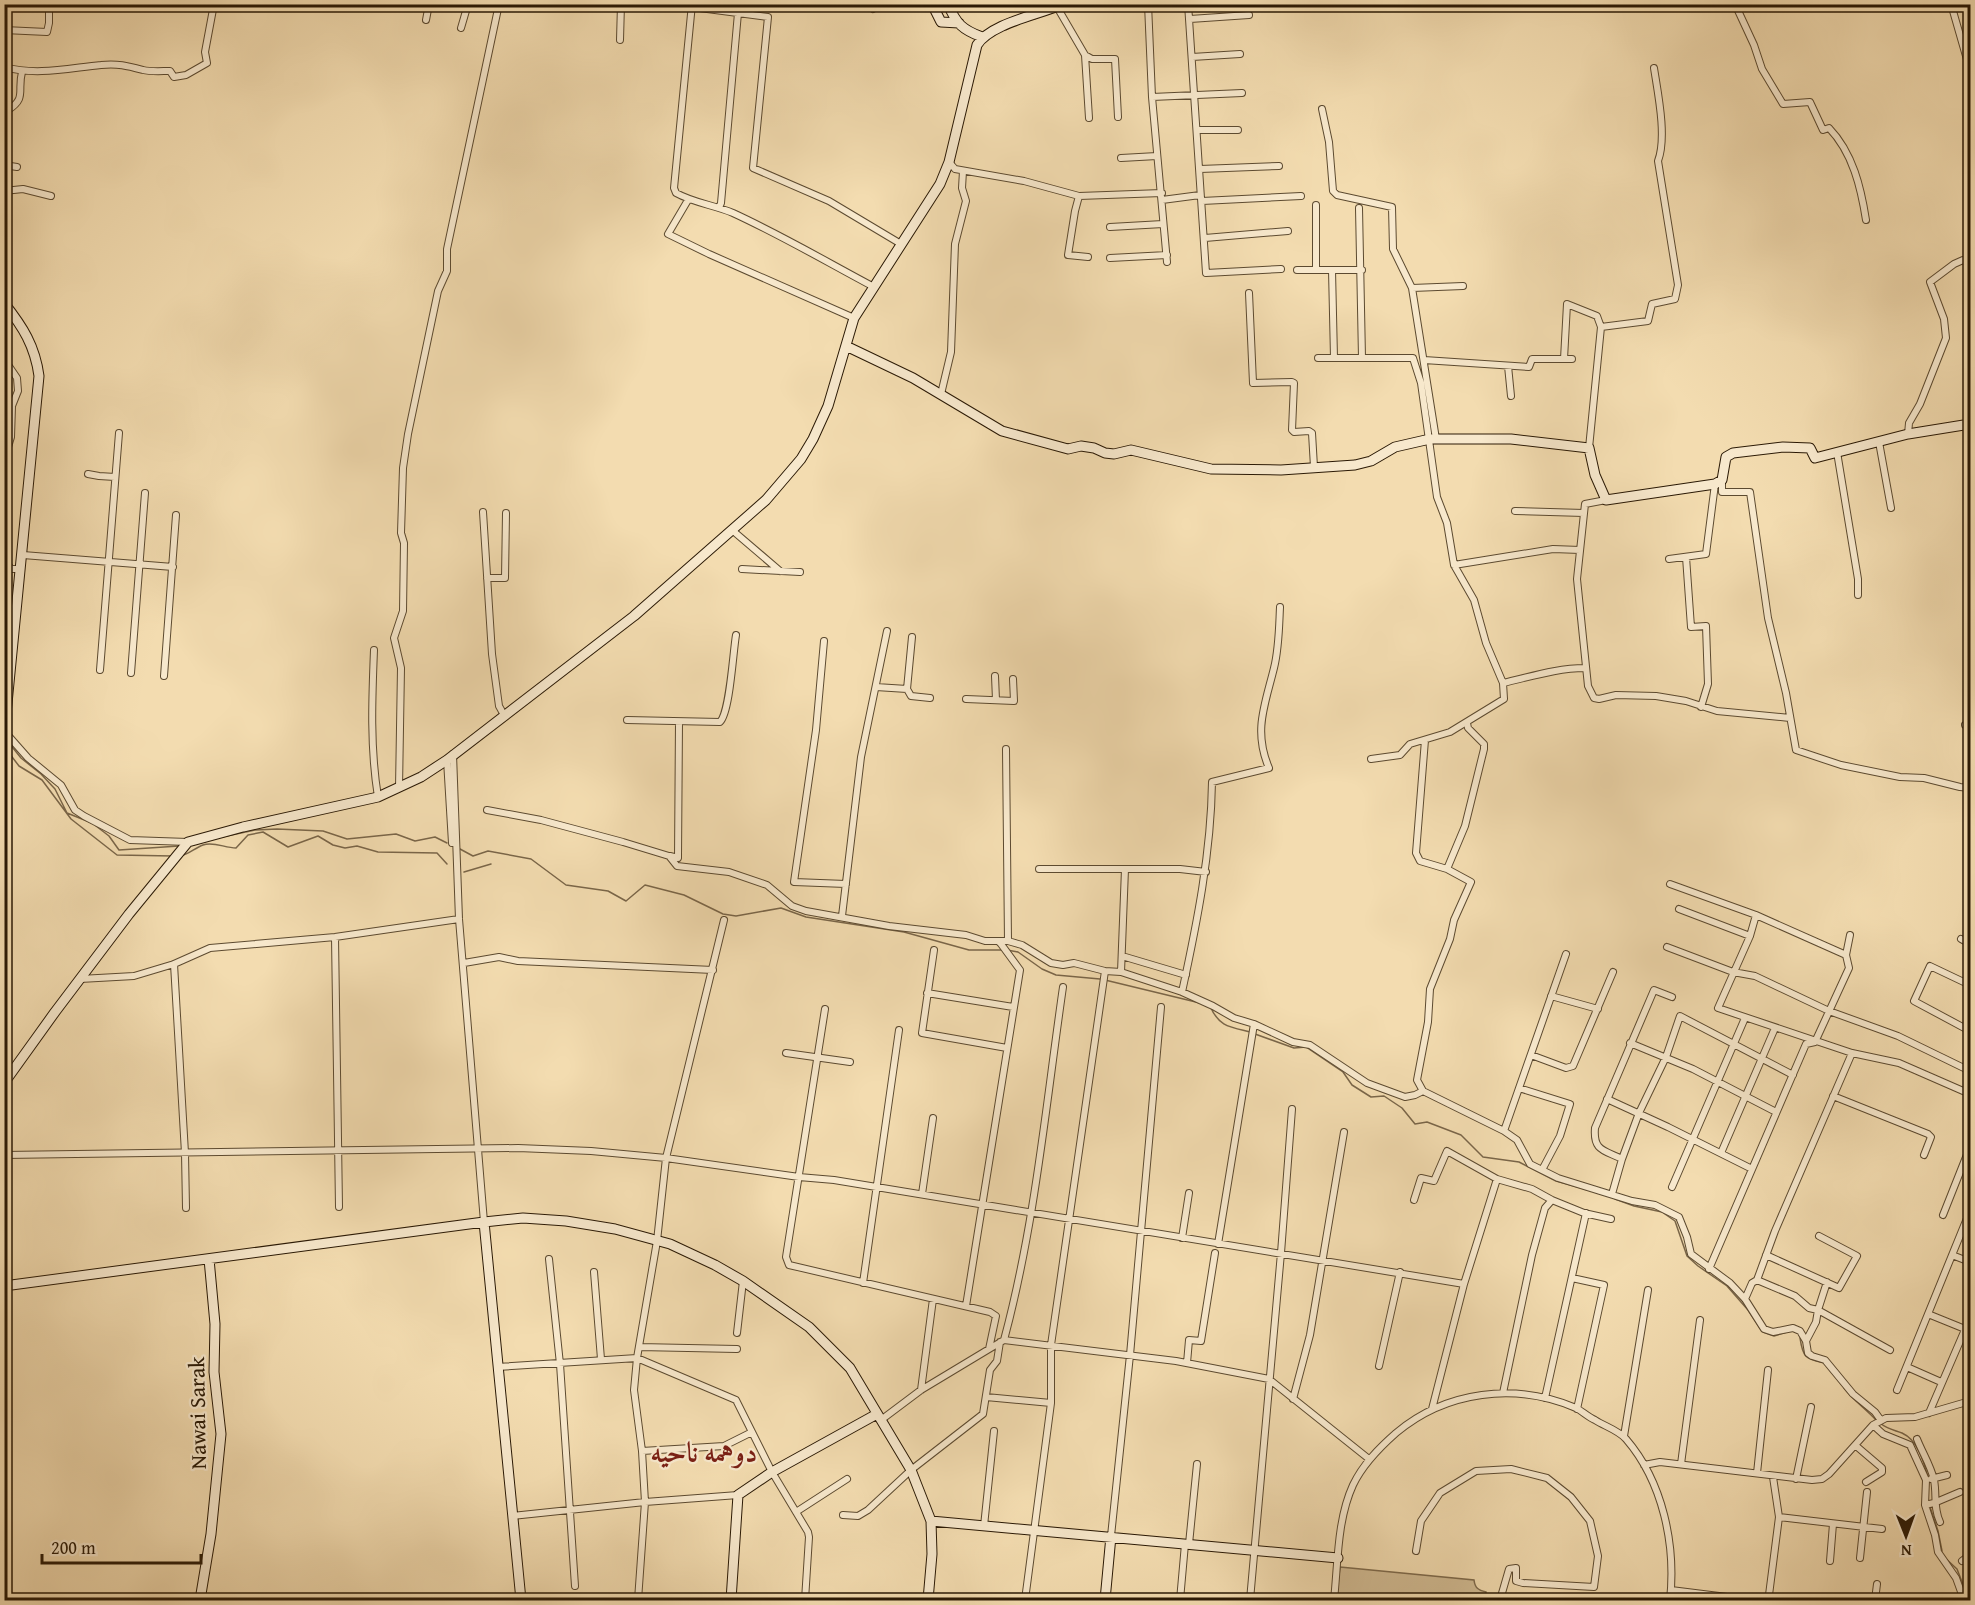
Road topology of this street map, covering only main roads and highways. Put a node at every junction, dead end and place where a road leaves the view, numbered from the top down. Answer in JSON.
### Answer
{"nodes":[{"id":1,"x":932,"y":4,"type":"edge"},
{"id":2,"x":948,"y":4,"type":"edge"},
{"id":3,"x":1060,"y":6,"type":"edge"},
{"id":4,"x":959,"y":23,"type":"junction"},
{"id":5,"x":982,"y":37,"type":"junction"},
{"id":6,"x":4,"y":303,"type":"edge"},
{"id":7,"x":846,"y":346,"type":"junction"},
{"id":8,"x":1971,"y":424,"type":"edge"},
{"id":9,"x":5,"y":733,"type":"edge"},
{"id":10,"x":4,"y":1083,"type":"edge"},
{"id":11,"x":484,"y":1222,"type":"junction"},
{"id":12,"x":209,"y":1259,"type":"junction"},
{"id":13,"x":4,"y":1286,"type":"edge"},
{"id":14,"x":879,"y":1417,"type":"junction"},
{"id":15,"x":931,"y":1521,"type":"junction"},
{"id":16,"x":1111,"y":1536,"type":"junction"},
{"id":17,"x":1338,"y":1558,"type":"road end"},
{"id":18,"x":200,"y":1600,"type":"edge"},
{"id":19,"x":521,"y":1600,"type":"edge"},
{"id":20,"x":731,"y":1600,"type":"edge"},
{"id":21,"x":928,"y":1600,"type":"edge"},
{"id":22,"x":1105,"y":1600,"type":"edge"}],
"edges":[{"from":1,"to":4,"type":"main road"},
{"from":2,"to":4,"type":"main road"},
{"from":3,"to":5,"type":"main road"},
{"from":4,"to":5,"type":"main road"},
{"from":5,"to":7,"type":"main road"},
{"from":6,"to":9,"type":"main road"},
{"from":7,"to":8,"type":"main road"},
{"from":7,"to":10,"type":"main road"},
{"from":11,"to":12,"type":"main road"},
{"from":11,"to":14,"type":"main road"},
{"from":11,"to":19,"type":"main road"},
{"from":12,"to":13,"type":"main road"},
{"from":12,"to":18,"type":"main road","name":"Nawai Sarak"},
{"from":14,"to":15,"type":"main road"},
{"from":14,"to":20,"type":"main road"},
{"from":15,"to":16,"type":"main road"},
{"from":15,"to":21,"type":"main road"},
{"from":16,"to":17,"type":"main road"},
{"from":16,"to":22,"type":"main road"}]}
